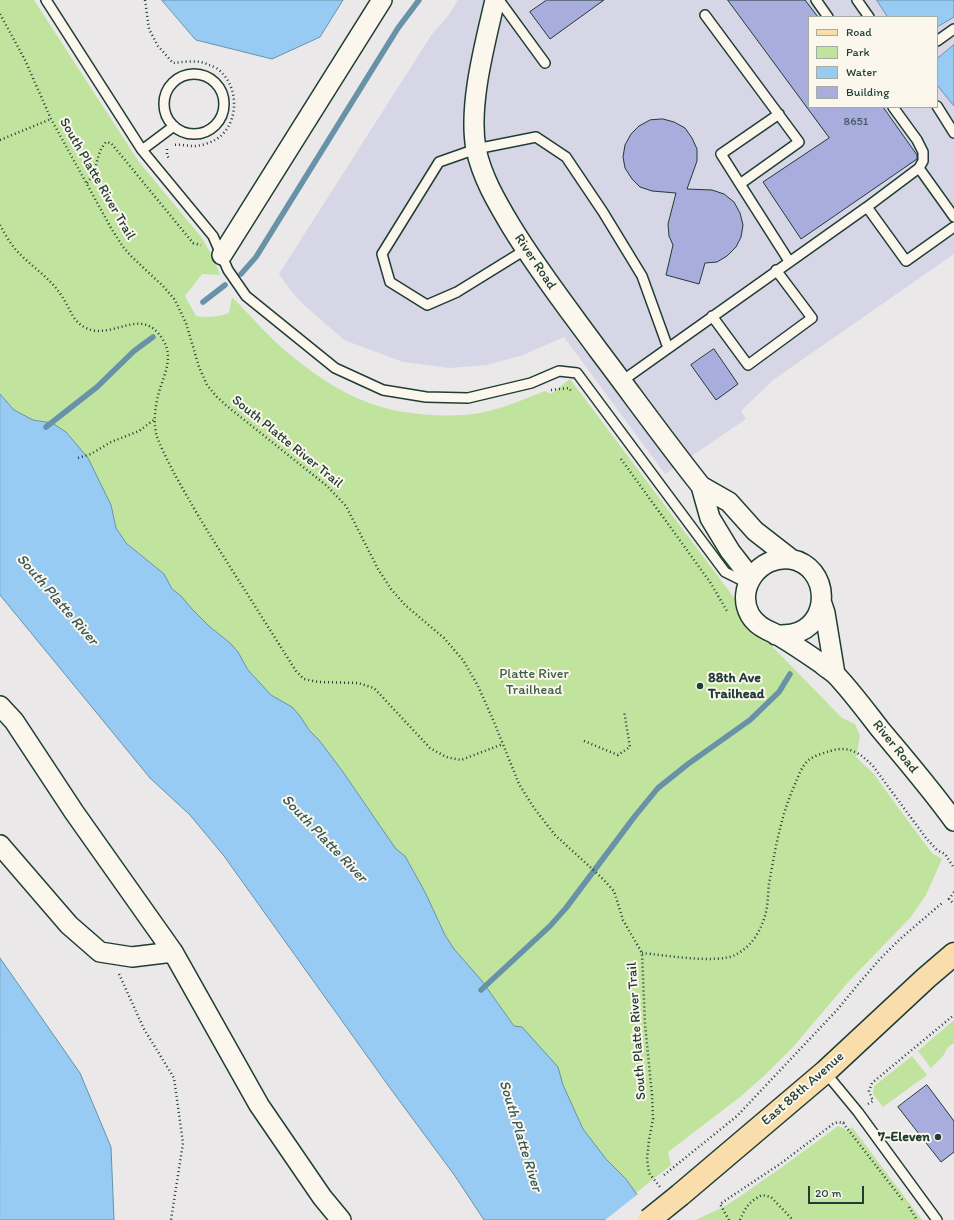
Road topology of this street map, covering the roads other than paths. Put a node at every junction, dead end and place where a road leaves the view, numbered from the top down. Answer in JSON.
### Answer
{"nodes":[{"id":1,"x":46,"y":0,"type":"edge"},
{"id":2,"x":382,"y":0,"type":"edge"},
{"id":3,"x":494,"y":0,"type":"edge"},
{"id":4,"x":499,"y":0,"type":"edge"},
{"id":5,"x":816,"y":0,"type":"edge"},
{"id":6,"x":857,"y":0,"type":"edge"},
{"id":7,"x":705,"y":15,"type":"dead end"},
{"id":8,"x":827,"y":16,"type":"edge"},
{"id":9,"x":868,"y":16,"type":"edge"},
{"id":10,"x":954,"y":29,"type":"edge"},
{"id":11,"x":938,"y":40,"type":"edge"},
{"id":12,"x":545,"y":63,"type":"dead end"},
{"id":13,"x":894,"y":108,"type":"edge"},
{"id":14,"x":938,"y":108,"type":"edge"},
{"id":15,"x":779,"y":114,"type":"junction"},
{"id":16,"x":174,"y":126,"type":"junction"},
{"id":17,"x":954,"y":133,"type":"edge"},
{"id":18,"x":142,"y":150,"type":"junction"},
{"id":19,"x":476,"y":150,"type":"junction"},
{"id":20,"x":919,"y":168,"type":"junction"},
{"id":21,"x":740,"y":184,"type":"junction"},
{"id":22,"x":867,"y":207,"type":"junction"},
{"id":23,"x":954,"y":217,"type":"edge"},
{"id":24,"x":954,"y":227,"type":"edge"},
{"id":25,"x":525,"y":250,"type":"junction"},
{"id":26,"x":789,"y":261,"type":"junction"},
{"id":27,"x":225,"y":262,"type":"junction"},
{"id":28,"x":776,"y":270,"type":"junction"},
{"id":29,"x":712,"y":316,"type":"junction"},
{"id":30,"x":668,"y":348,"type":"junction"},
{"id":31,"x":622,"y":381,"type":"junction"},
{"id":32,"x":701,"y":486,"type":"junction"},
{"id":33,"x":791,"y":559,"type":"junction"},
{"id":34,"x":750,"y":581,"type":"junction"},
{"id":35,"x":822,"y":604,"type":"junction"},
{"id":36,"x":776,"y":635,"type":"junction"},
{"id":37,"x":835,"y":674,"type":"junction"},
{"id":38,"x":0,"y":706,"type":"edge"},
{"id":39,"x":954,"y":821,"type":"edge"},
{"id":40,"x":0,"y":844,"type":"edge"},
{"id":41,"x":172,"y":952,"type":"junction"},
{"id":42,"x":954,"y":954,"type":"edge"},
{"id":43,"x":825,"y":1072,"type":"junction"},
{"id":44,"x":341,"y":1220,"type":"edge"},
{"id":45,"x":648,"y":1220,"type":"edge"},
{"id":46,"x":937,"y":1220,"type":"edge"}],
"edges":[{"from":1,"to":18,"type":"lane"},
{"from":2,"to":27,"type":"street"},
{"from":3,"to":19,"type":"street","name":"River Road"},
{"from":4,"to":12,"type":"lane"},
{"from":5,"to":8,"type":"lane"},
{"from":6,"to":9,"type":"lane"},
{"from":7,"to":15,"type":"lane"},
{"from":10,"to":11,"type":"lane"},
{"from":13,"to":20,"type":"lane"},
{"from":14,"to":17,"type":"lane"},
{"from":15,"to":21,"type":"lane"},
{"from":15,"to":21,"type":"lane"},
{"from":16,"to":16,"type":"lane"},
{"from":16,"to":18,"type":"lane"},
{"from":18,"to":27,"type":"lane"},
{"from":19,"to":25,"type":"street","name":"River Road"},
{"from":19,"to":25,"type":"lane"},
{"from":19,"to":30,"type":"lane"},
{"from":20,"to":22,"type":"lane"},
{"from":20,"to":23,"type":"lane"},
{"from":21,"to":26,"type":"lane"},
{"from":22,"to":24,"type":"lane"},
{"from":22,"to":26,"type":"lane"},
{"from":25,"to":31,"type":"street","name":"River Road"},
{"from":26,"to":28,"type":"lane"},
{"from":27,"to":34,"type":"lane"},
{"from":28,"to":29,"type":"lane"},
{"from":28,"to":29,"type":"lane"},
{"from":29,"to":30,"type":"lane"},
{"from":30,"to":31,"type":"lane"},
{"from":31,"to":32,"type":"street","name":"River Road"},
{"from":32,"to":33,"type":"street","name":"River Road"},
{"from":32,"to":34,"type":"street","name":"River Road"},
{"from":33,"to":34,"type":"street"},
{"from":33,"to":35,"type":"street"},
{"from":34,"to":36,"type":"street"},
{"from":35,"to":36,"type":"street"},
{"from":35,"to":37,"type":"street","name":"River Road"},
{"from":36,"to":37,"type":"street","name":"River Road"},
{"from":37,"to":39,"type":"street","name":"River Road"},
{"from":38,"to":41,"type":"street"},
{"from":40,"to":41,"type":"street"},
{"from":41,"to":44,"type":"street"},
{"from":42,"to":43,"type":"main road","name":"East 88th Avenue"},
{"from":43,"to":45,"type":"main road","name":"East 88th Avenue","bridge":true},
{"from":43,"to":46,"type":"lane"}]}
